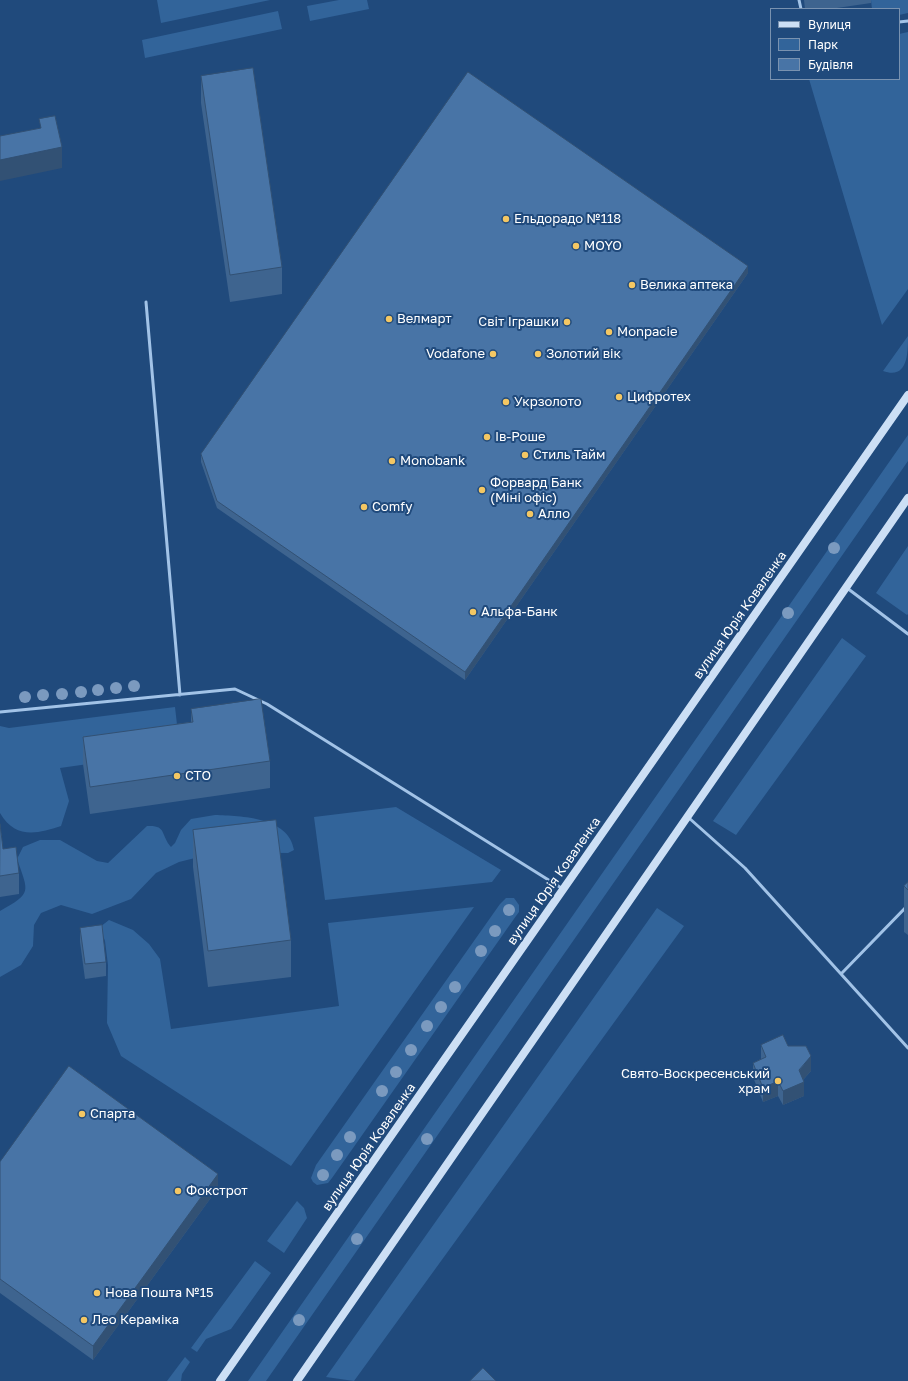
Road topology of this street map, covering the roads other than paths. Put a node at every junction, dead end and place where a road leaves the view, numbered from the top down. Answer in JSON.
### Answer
{"nodes":[{"id":1,"x":146,"y":302,"type":"dead end"},
{"id":2,"x":908,"y":395,"type":"edge"},
{"id":3,"x":908,"y":498,"type":"edge"},
{"id":4,"x":846,"y":587,"type":"junction"},
{"id":5,"x":908,"y":634,"type":"edge"},
{"id":6,"x":180,"y":695,"type":"junction"},
{"id":7,"x":0,"y":712,"type":"edge"},
{"id":8,"x":688,"y":816,"type":"junction"},
{"id":9,"x":564,"y":889,"type":"junction"},
{"id":10,"x":908,"y":905,"type":"edge"},
{"id":11,"x":841,"y":974,"type":"junction"},
{"id":12,"x":908,"y":1048,"type":"edge"},
{"id":13,"x":220,"y":1381,"type":"edge"},
{"id":14,"x":297,"y":1381,"type":"edge"}],
"edges":[{"from":1,"to":6,"type":"lane"},
{"from":2,"to":9,"type":"main road","name":"вулиця Юрія Коваленка"},
{"from":3,"to":4,"type":"main road"},
{"from":4,"to":5,"type":"lane"},
{"from":4,"to":8,"type":"main road"},
{"from":6,"to":7,"type":"lane"},
{"from":6,"to":9,"type":"lane"},
{"from":8,"to":11,"type":"lane"},
{"from":8,"to":14,"type":"main road"},
{"from":9,"to":13,"type":"main road","name":"вулиця Юрія Коваленка"},
{"from":10,"to":11,"type":"lane"},
{"from":11,"to":12,"type":"lane"}]}
